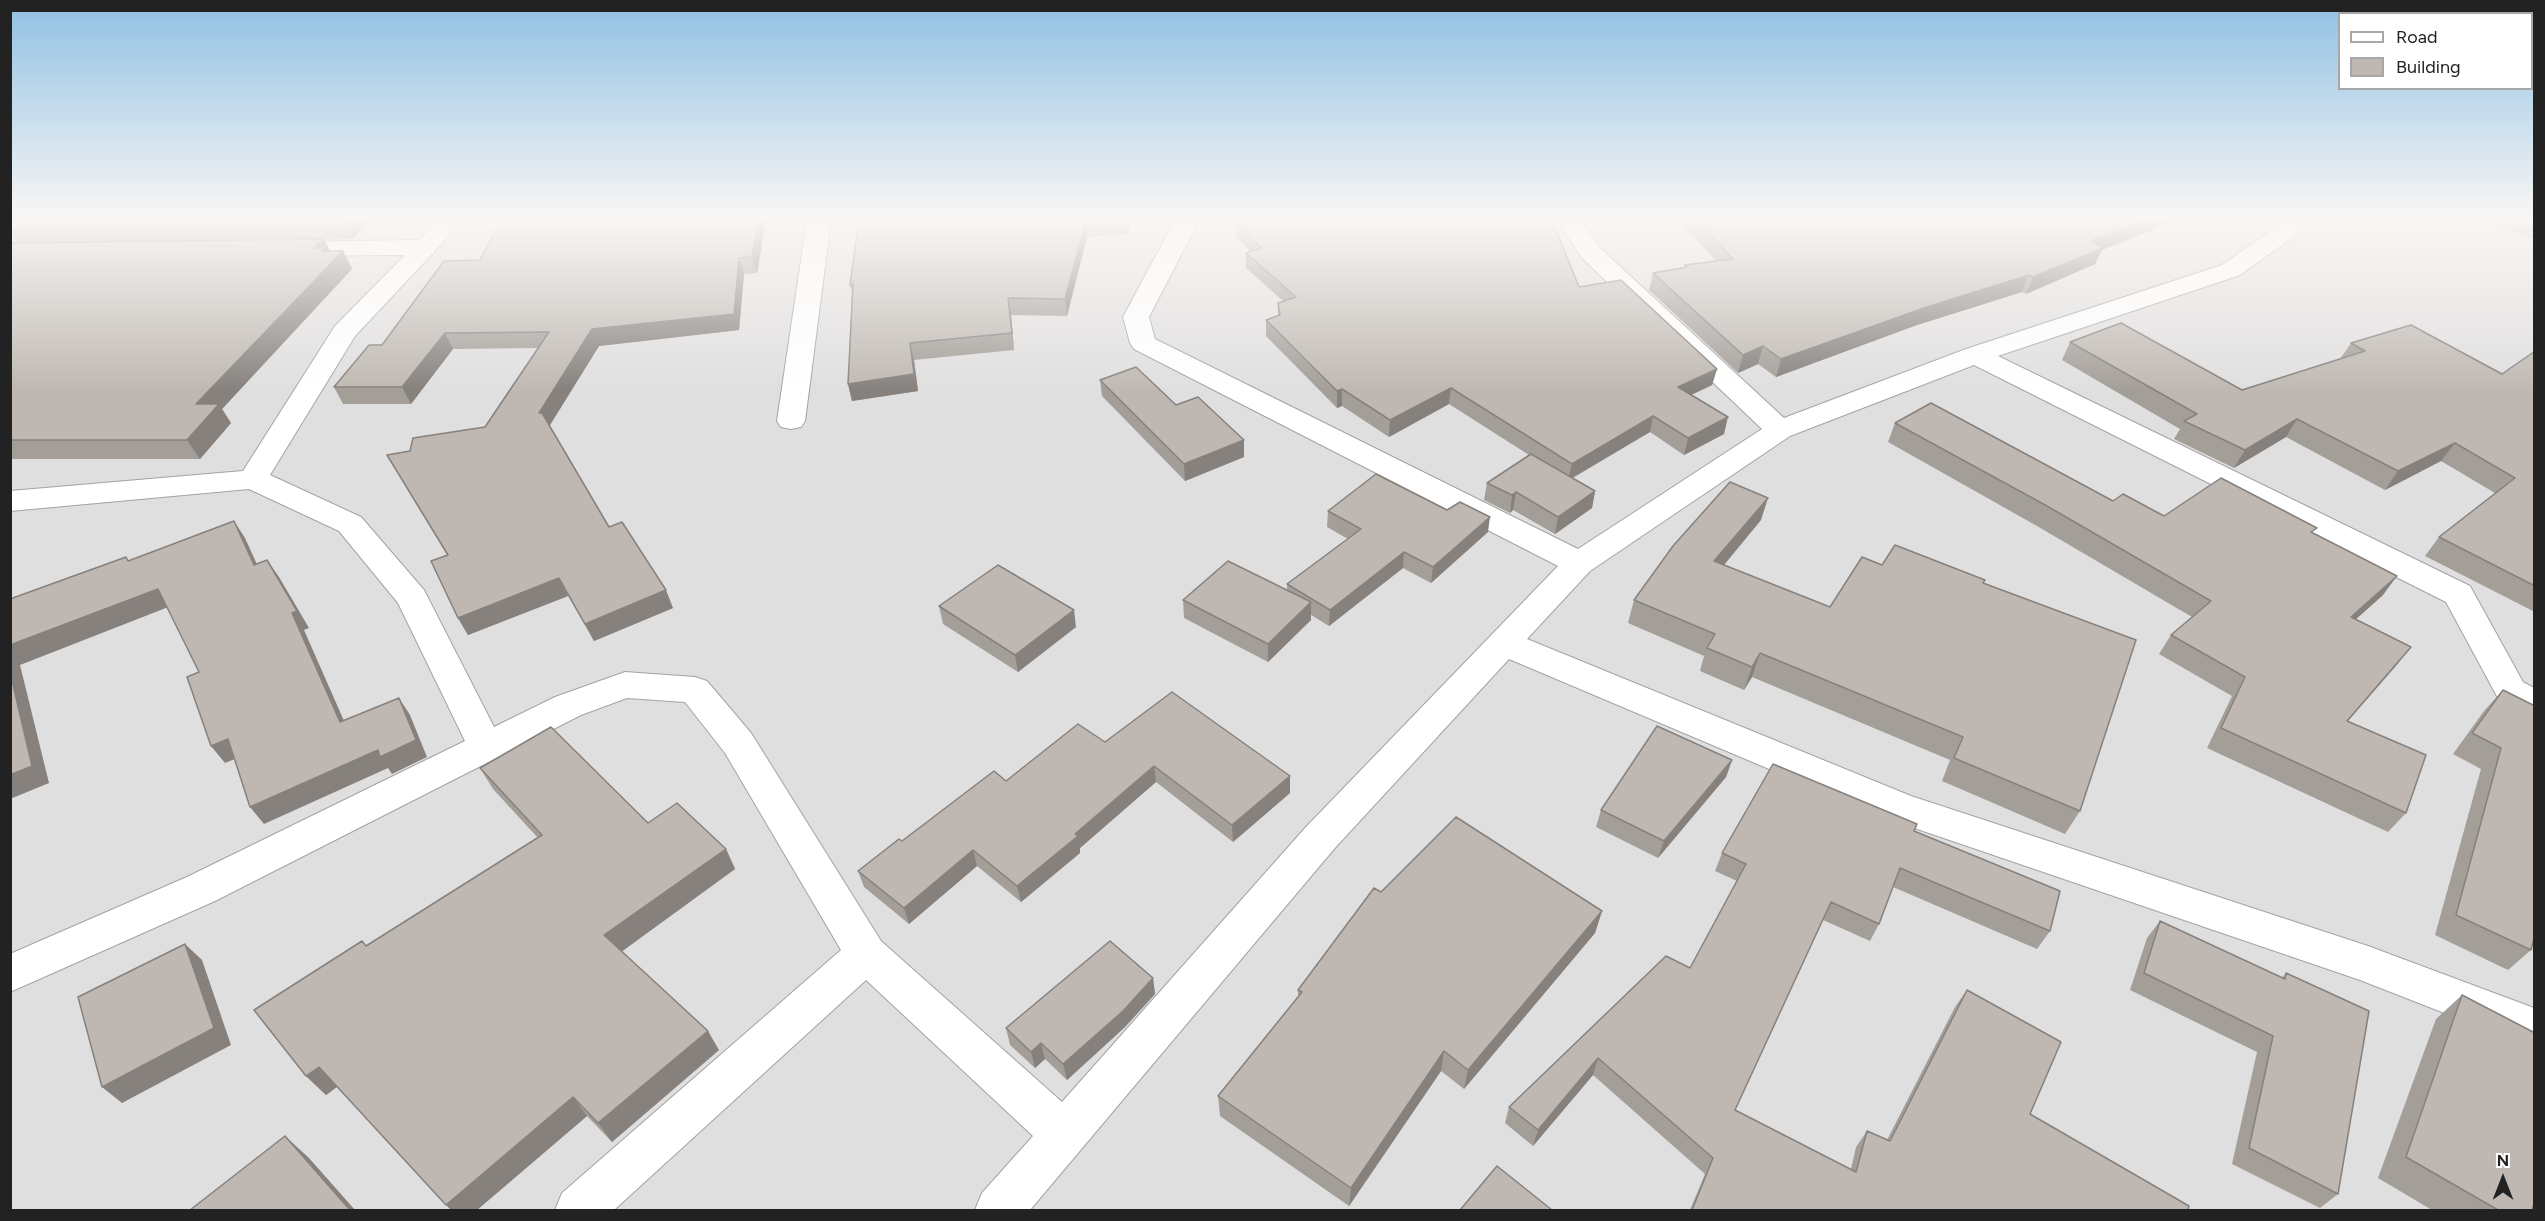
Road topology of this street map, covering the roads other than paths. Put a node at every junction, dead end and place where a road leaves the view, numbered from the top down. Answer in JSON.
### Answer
{"nodes":[{"id":1,"x":398,"y":277,"type":"edge"},
{"id":2,"x":811,"y":277,"type":"edge"},
{"id":3,"x":1157,"y":277,"type":"edge"},
{"id":4,"x":1617,"y":277,"type":"edge"},
{"id":5,"x":2210,"y":277,"type":"edge"},
{"id":6,"x":1975,"y":355,"type":"junction"},
{"id":7,"x":791,"y":421,"type":"dead end"},
{"id":8,"x":1780,"y":430,"type":"junction"},
{"id":9,"x":253,"y":479,"type":"junction"},
{"id":10,"x":10,"y":501,"type":"edge"},
{"id":11,"x":1579,"y":562,"type":"junction"},
{"id":12,"x":1503,"y":643,"type":"junction"},
{"id":13,"x":2535,"y":704,"type":"edge"},
{"id":14,"x":485,"y":746,"type":"junction"},
{"id":15,"x":866,"y":954,"type":"junction"},
{"id":16,"x":10,"y":974,"type":"edge"},
{"id":17,"x":2535,"y":1028,"type":"edge"},
{"id":18,"x":1065,"y":1135,"type":"junction"},
{"id":19,"x":579,"y":1210,"type":"edge"},
{"id":20,"x":999,"y":1210,"type":"edge"}],
"edges":[{"from":1,"to":9,"type":"street"},
{"from":2,"to":7,"type":"street"},
{"from":3,"to":11,"type":"street"},
{"from":4,"to":8,"type":"street"},
{"from":5,"to":6,"type":"street"},
{"from":6,"to":8,"type":"street"},
{"from":6,"to":13,"type":"street"},
{"from":8,"to":11,"type":"street"},
{"from":9,"to":10,"type":"street"},
{"from":9,"to":14,"type":"street"},
{"from":11,"to":12,"type":"street"},
{"from":12,"to":17,"type":"street"},
{"from":12,"to":18,"type":"street"},
{"from":14,"to":15,"type":"street"},
{"from":14,"to":16,"type":"street"},
{"from":15,"to":18,"type":"street"},
{"from":15,"to":19,"type":"street"},
{"from":18,"to":20,"type":"street"}]}
